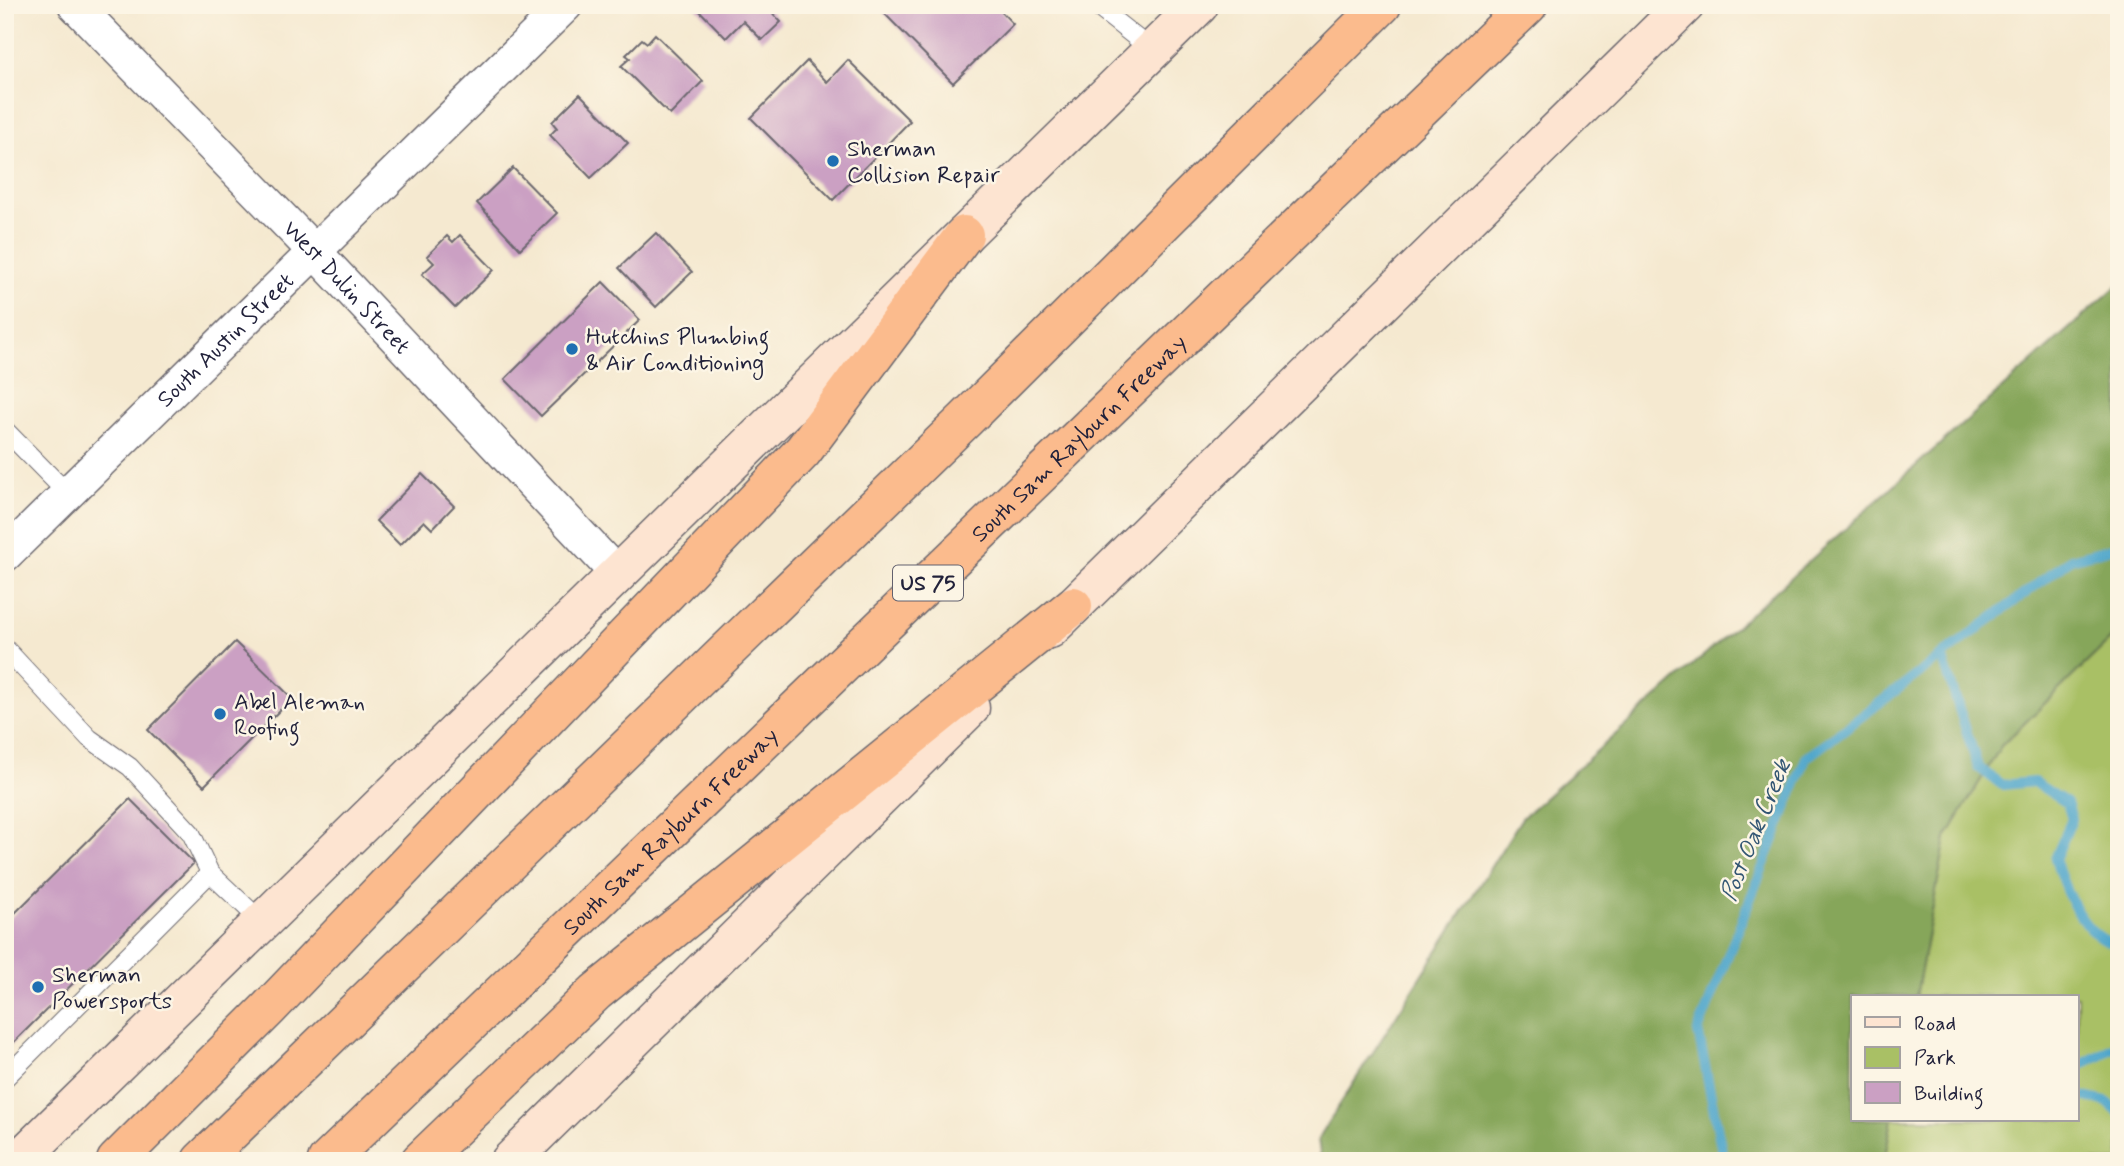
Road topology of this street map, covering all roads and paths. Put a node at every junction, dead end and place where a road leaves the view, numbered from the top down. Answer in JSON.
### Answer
{"nodes":[{"id":1,"x":75,"y":5,"type":"edge"},
{"id":2,"x":566,"y":5,"type":"edge"},
{"id":3,"x":1095,"y":5,"type":"edge"},
{"id":4,"x":1199,"y":5,"type":"edge"},
{"id":5,"x":1382,"y":5,"type":"edge"},
{"id":6,"x":1528,"y":5,"type":"edge"},
{"id":7,"x":1685,"y":5,"type":"edge"},
{"id":8,"x":1153,"y":51,"type":"junction"},
{"id":9,"x":964,"y":235,"type":"junction"},
{"id":10,"x":315,"y":252,"type":"junction"},
{"id":11,"x":5,"y":430,"type":"edge"},
{"id":12,"x":68,"y":494,"type":"junction"},
{"id":13,"x":5,"y":555,"type":"edge"},
{"id":14,"x":617,"y":574,"type":"junction"},
{"id":15,"x":1073,"y":606,"type":"junction"},
{"id":16,"x":5,"y":648,"type":"edge"},
{"id":17,"x":211,"y":873,"type":"junction"},
{"id":18,"x":262,"y":922,"type":"junction"},
{"id":19,"x":5,"y":1078,"type":"edge"},
{"id":20,"x":18,"y":1161,"type":"edge"},
{"id":21,"x":116,"y":1161,"type":"edge"},
{"id":22,"x":201,"y":1161,"type":"edge"},
{"id":23,"x":327,"y":1161,"type":"edge"},
{"id":24,"x":420,"y":1161,"type":"edge"},
{"id":25,"x":510,"y":1161,"type":"edge"}],
"edges":[{"from":1,"to":10,"type":"street","name":"West Dulin Street"},
{"from":2,"to":10,"type":"street","name":"South Austin Street"},
{"from":3,"to":8,"type":"lane"},
{"from":4,"to":8,"type":"main road"},
{"from":5,"to":22,"type":"highway"},
{"from":6,"to":23,"type":"highway","name":"South Sam Rayburn Freeway","number":"US 75"},
{"from":7,"to":15,"type":"main road"},
{"from":8,"to":9,"type":"main road"},
{"from":9,"to":14,"type":"main road"},
{"from":9,"to":21,"type":"highway"},
{"from":10,"to":12,"type":"street","name":"South Austin Street"},
{"from":10,"to":14,"type":"street","name":"West Dulin Street"},
{"from":11,"to":12,"type":"lane"},
{"from":12,"to":13,"type":"street","name":"South Austin Street"},
{"from":14,"to":18,"type":"main road"},
{"from":15,"to":24,"type":"highway"},
{"from":15,"to":25,"type":"main road"},
{"from":16,"to":17,"type":"lane"},
{"from":17,"to":18,"type":"lane"},
{"from":17,"to":19,"type":"lane"},
{"from":18,"to":20,"type":"main road"}]}
